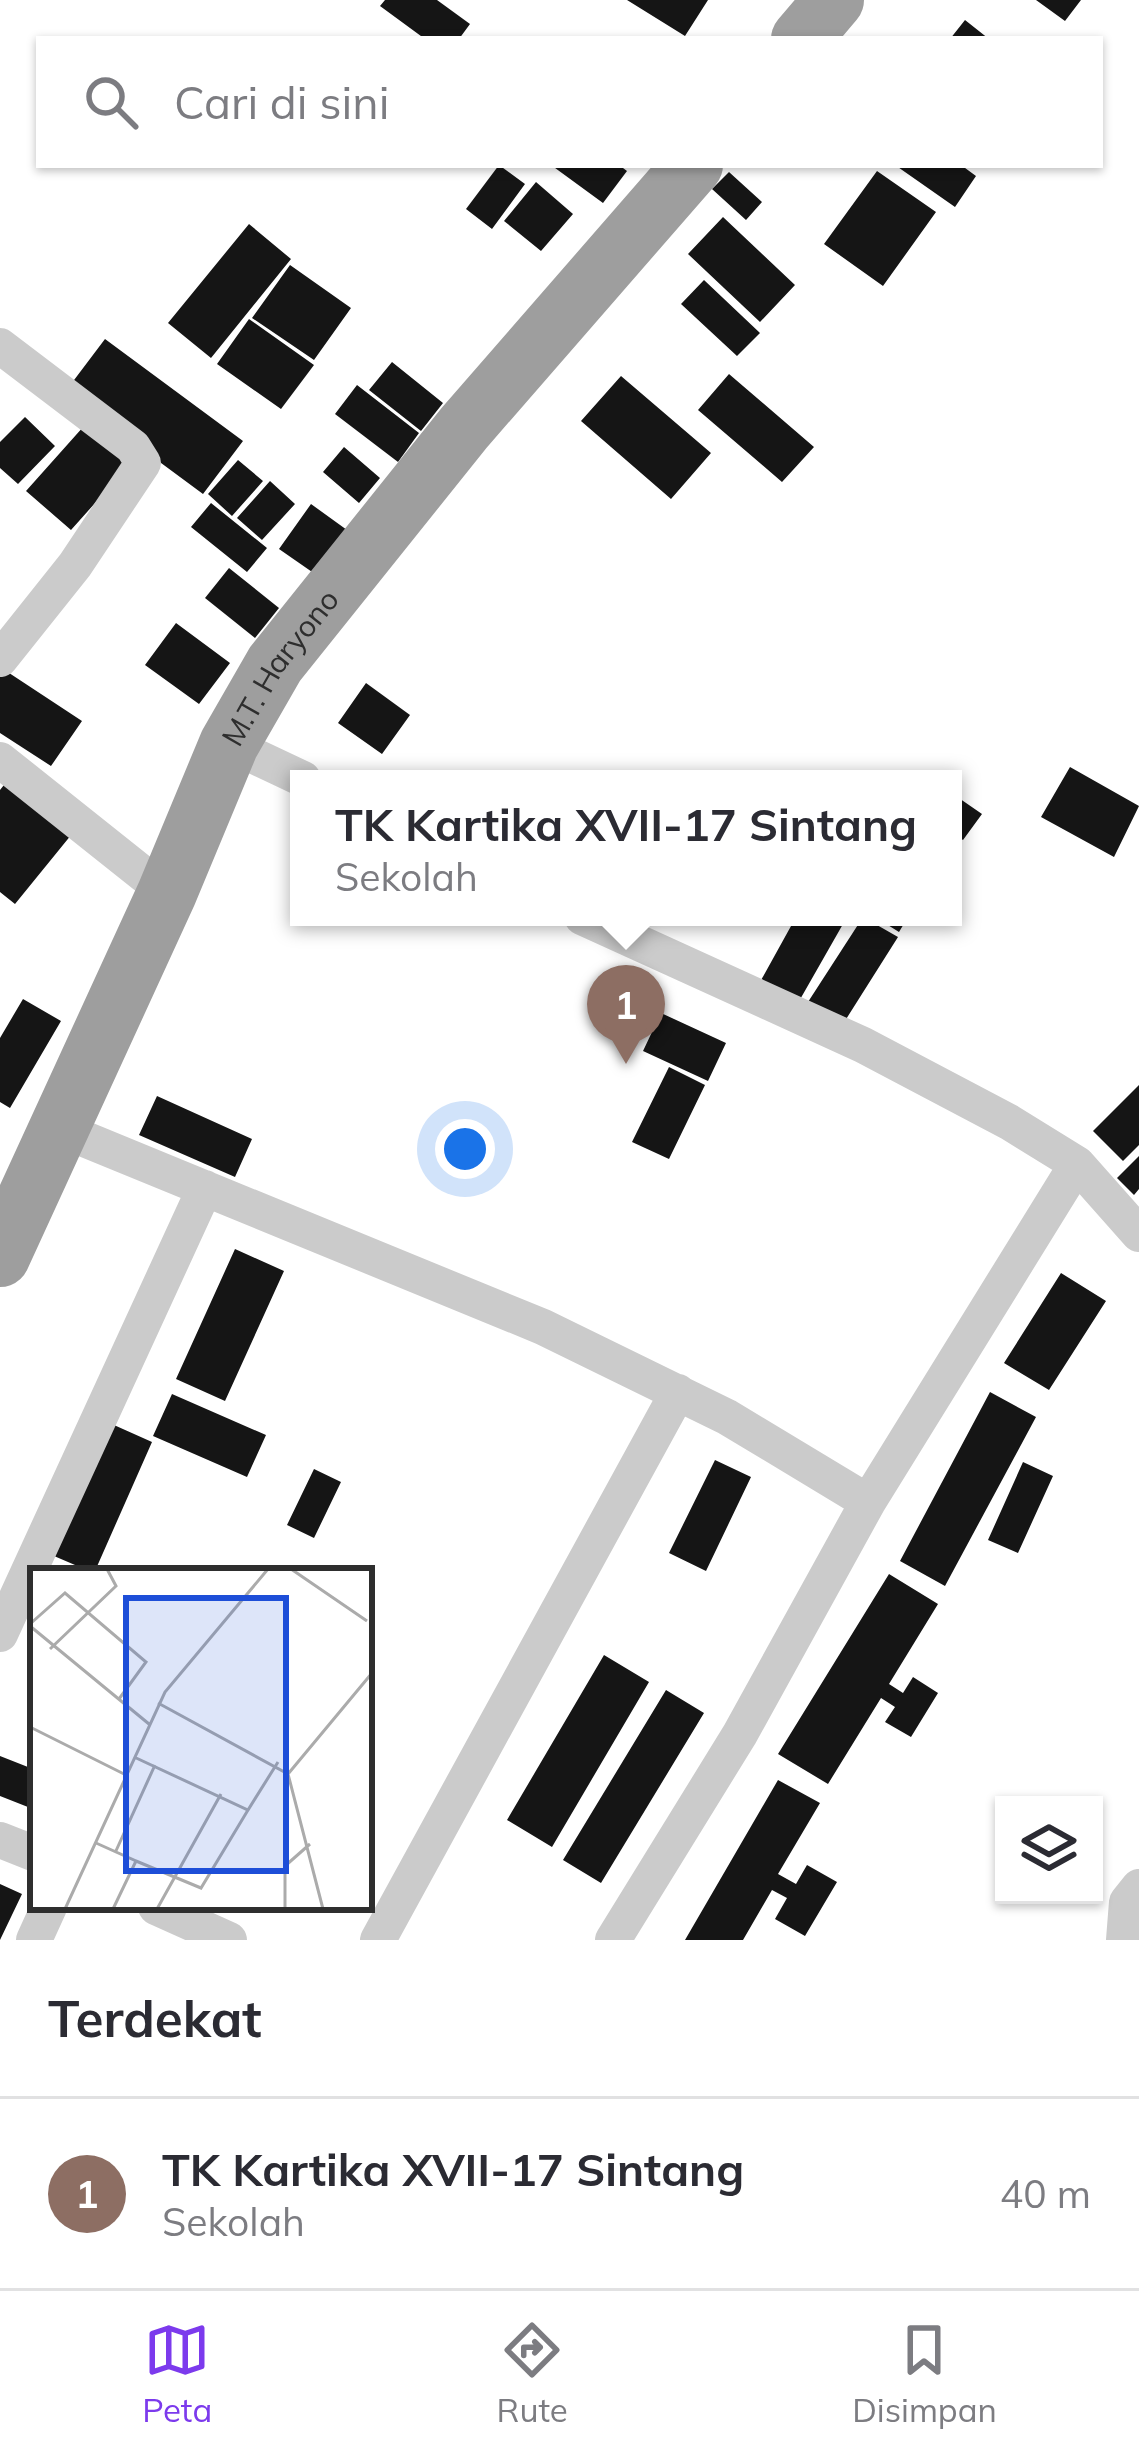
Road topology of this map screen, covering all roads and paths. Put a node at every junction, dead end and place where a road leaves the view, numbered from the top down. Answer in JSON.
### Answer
{"nodes":[{"id":1,"x":834,"y":0,"type":"edge"},
{"id":2,"x":804,"y":36,"type":"edge"},
{"id":3,"x":690,"y":168,"type":"edge"},
{"id":4,"x":0,"y":346,"type":"edge"},
{"id":5,"x":0,"y":659,"type":"edge"},
{"id":6,"x":229,"y":744,"type":"junction"},
{"id":7,"x":0,"y":760,"type":"edge"},
{"id":8,"x":290,"y":773,"type":"edge"},
{"id":9,"x":167,"y":893,"type":"junction"},
{"id":10,"x":602,"y":926,"type":"edge"},
{"id":11,"x":60,"y":1129,"type":"junction"},
{"id":12,"x":1077,"y":1164,"type":"junction"},
{"id":13,"x":206,"y":1188,"type":"junction"},
{"id":14,"x":1139,"y":1234,"type":"edge"},
{"id":15,"x":0,"y":1258,"type":"edge"},
{"id":16,"x":678,"y":1392,"type":"junction"},
{"id":17,"x":868,"y":1502,"type":"junction"},
{"id":18,"x":30,"y":1568,"type":"edge"},
{"id":19,"x":30,"y":1569,"type":"edge"},
{"id":20,"x":0,"y":1634,"type":"edge"},
{"id":21,"x":0,"y":1840,"type":"edge"},
{"id":22,"x":30,"y":1852,"type":"edge"},
{"id":23,"x":1139,"y":1887,"type":"edge"},
{"id":24,"x":49,"y":1910,"type":"edge"},
{"id":25,"x":163,"y":1910,"type":"edge"},
{"id":26,"x":34,"y":1940,"type":"edge"},
{"id":27,"x":229,"y":1940,"type":"edge"},
{"id":28,"x":378,"y":1940,"type":"edge"},
{"id":29,"x":613,"y":1940,"type":"edge"},
{"id":30,"x":1124,"y":1940,"type":"edge"}],
"edges":[{"from":1,"to":2,"type":"highway"},
{"from":3,"to":6,"type":"highway","name":"M.T. Haryono"},
{"from":4,"to":5,"type":"street"},
{"from":6,"to":8,"type":"street"},
{"from":6,"to":9,"type":"highway","name":"M.T. Haryono"},
{"from":7,"to":9,"type":"street"},
{"from":9,"to":11,"type":"highway","name":"M.T. Haryono"},
{"from":10,"to":12,"type":"street"},
{"from":11,"to":13,"type":"street"},
{"from":11,"to":15,"type":"highway","name":"M.T. Haryono"},
{"from":12,"to":14,"type":"street"},
{"from":12,"to":17,"type":"street"},
{"from":13,"to":16,"type":"street"},
{"from":13,"to":18,"type":"street"},
{"from":16,"to":17,"type":"street"},
{"from":16,"to":28,"type":"street"},
{"from":17,"to":29,"type":"street"},
{"from":19,"to":20,"type":"street"},
{"from":21,"to":22,"type":"street"},
{"from":23,"to":30,"type":"street"},
{"from":24,"to":26,"type":"street"},
{"from":25,"to":27,"type":"street"}]}
